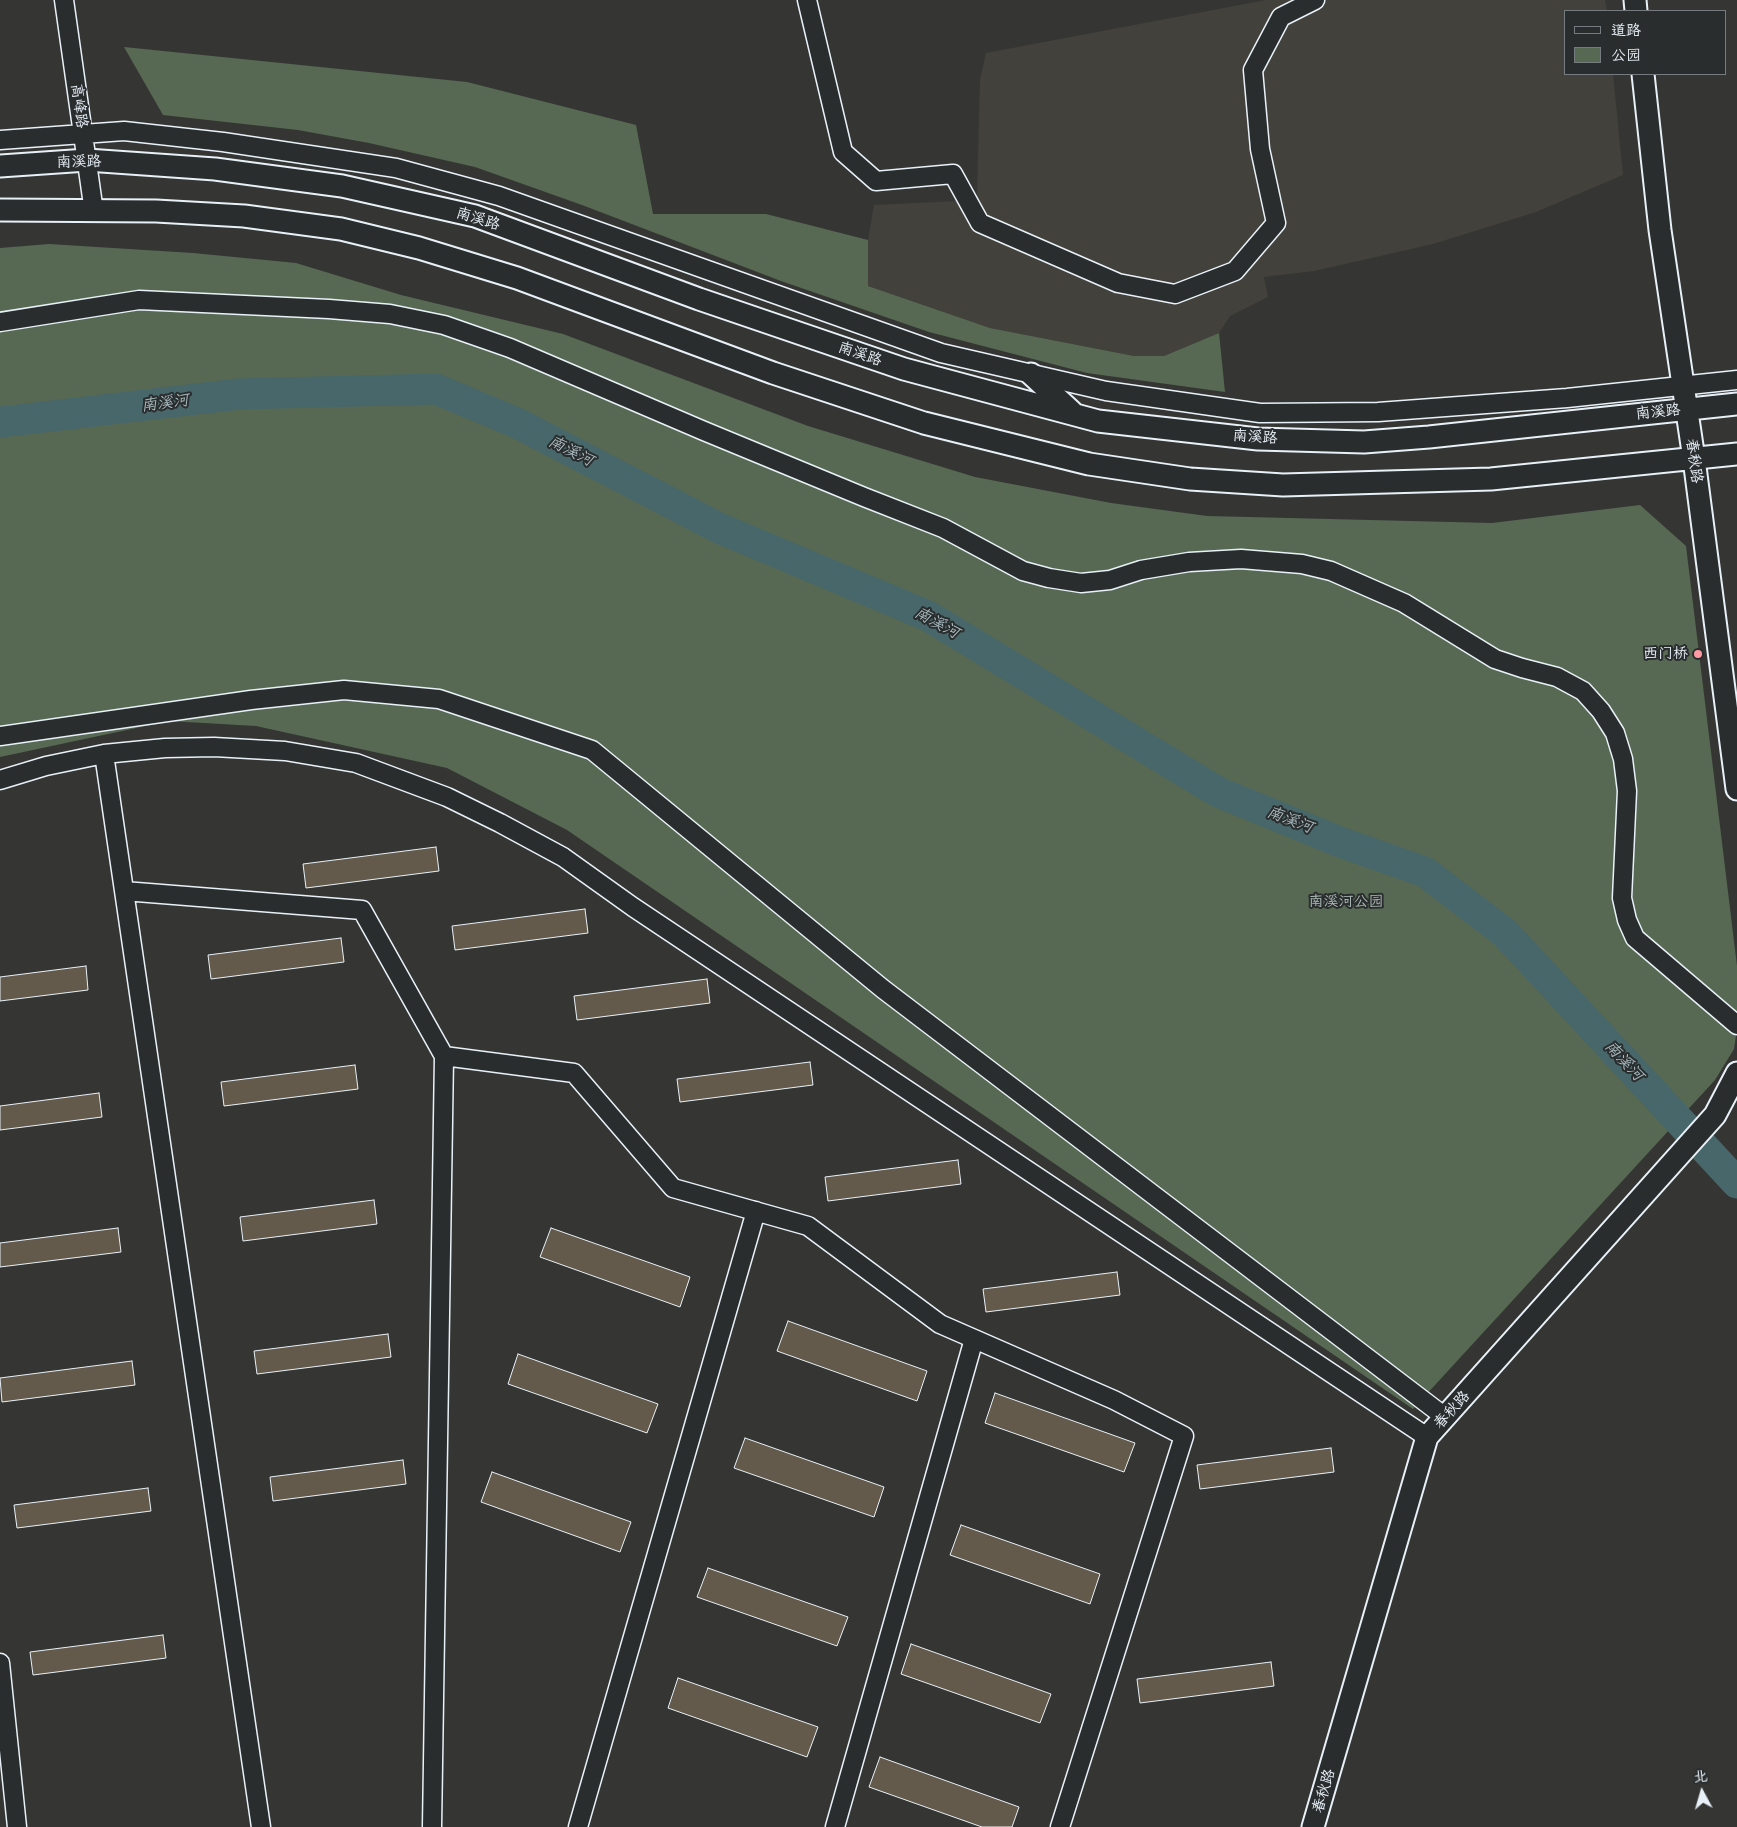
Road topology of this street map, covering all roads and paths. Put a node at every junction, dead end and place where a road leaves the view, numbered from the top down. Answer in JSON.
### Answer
{"nodes":[{"id":1,"x":64,"y":0,"type":"edge"},
{"id":2,"x":807,"y":0,"type":"edge"},
{"id":3,"x":1315,"y":0,"type":"edge"},
{"id":4,"x":1643,"y":75,"type":"edge"},
{"id":5,"x":83,"y":134,"type":"junction"},
{"id":6,"x":0,"y":140,"type":"edge"},
{"id":7,"x":87,"y":160,"type":"junction"},
{"id":8,"x":0,"y":166,"type":"edge"},
{"id":9,"x":0,"y":210,"type":"edge"},
{"id":10,"x":94,"y":212,"type":"junction"},
{"id":11,"x":0,"y":322,"type":"edge"},
{"id":12,"x":1031,"y":374,"type":"junction"},
{"id":13,"x":1737,"y":380,"type":"edge"},
{"id":14,"x":1683,"y":386,"type":"junction"},
{"id":15,"x":1737,"y":404,"type":"edge"},
{"id":16,"x":1686,"y":409,"type":"junction"},
{"id":17,"x":1074,"y":414,"type":"junction"},
{"id":18,"x":1737,"y":454,"type":"edge"},
{"id":19,"x":1694,"y":459,"type":"junction"},
{"id":20,"x":0,"y":736,"type":"edge"},
{"id":21,"x":104,"y":754,"type":"junction"},
{"id":22,"x":0,"y":780,"type":"edge"},
{"id":23,"x":1737,"y":789,"type":"edge"},
{"id":24,"x":124,"y":891,"type":"junction"},
{"id":25,"x":1737,"y":1025,"type":"edge"},
{"id":26,"x":444,"y":1056,"type":"junction"},
{"id":27,"x":1737,"y":1073,"type":"edge"},
{"id":28,"x":756,"y":1211,"type":"junction"},
{"id":29,"x":974,"y":1339,"type":"junction"},
{"id":30,"x":1446,"y":1417,"type":"junction"},
{"id":31,"x":1427,"y":1438,"type":"junction"},
{"id":32,"x":0,"y":1663,"type":"edge"},
{"id":33,"x":17,"y":1827,"type":"edge"},
{"id":34,"x":262,"y":1827,"type":"edge"},
{"id":35,"x":432,"y":1827,"type":"edge"},
{"id":36,"x":578,"y":1827,"type":"edge"},
{"id":37,"x":835,"y":1827,"type":"edge"},
{"id":38,"x":1060,"y":1827,"type":"edge"},
{"id":39,"x":1313,"y":1827,"type":"edge"}],
"edges":[{"from":1,"to":5,"type":"street","name":"高峰路"},
{"from":2,"to":3,"type":"street"},
{"from":4,"to":14,"type":"main road","name":"春秋路"},
{"from":5,"to":6,"type":"street"},
{"from":5,"to":7,"type":"street","name":"高峰路"},
{"from":5,"to":12,"type":"street"},
{"from":7,"to":8,"type":"main road","name":"南溪路"},
{"from":7,"to":10,"type":"street","name":"高峰路"},
{"from":7,"to":17,"type":"main road","name":"南溪路"},
{"from":9,"to":10,"type":"main road"},
{"from":10,"to":19,"type":"main road"},
{"from":11,"to":25,"type":"street"},
{"from":12,"to":14,"type":"street"},
{"from":12,"to":17,"type":"main road"},
{"from":13,"to":14,"type":"street"},
{"from":14,"to":16,"type":"main road","name":"春秋路"},
{"from":15,"to":16,"type":"main road","name":"南溪路"},
{"from":16,"to":17,"type":"main road","name":"南溪路"},
{"from":16,"to":19,"type":"main road","name":"春秋路"},
{"from":18,"to":19,"type":"main road"},
{"from":19,"to":23,"type":"main road","name":"春秋路"},
{"from":20,"to":30,"type":"street"},
{"from":21,"to":22,"type":"street"},
{"from":21,"to":24,"type":"street"},
{"from":21,"to":31,"type":"street"},
{"from":24,"to":26,"type":"street"},
{"from":24,"to":34,"type":"street"},
{"from":26,"to":28,"type":"street"},
{"from":26,"to":35,"type":"street"},
{"from":27,"to":30,"type":"main road","name":"春秋路"},
{"from":28,"to":29,"type":"street"},
{"from":28,"to":36,"type":"street"},
{"from":29,"to":37,"type":"street"},
{"from":29,"to":38,"type":"street"},
{"from":30,"to":31,"type":"main road","name":"春秋路"},
{"from":31,"to":39,"type":"main road","name":"春秋路"},
{"from":32,"to":33,"type":"street"}]}
